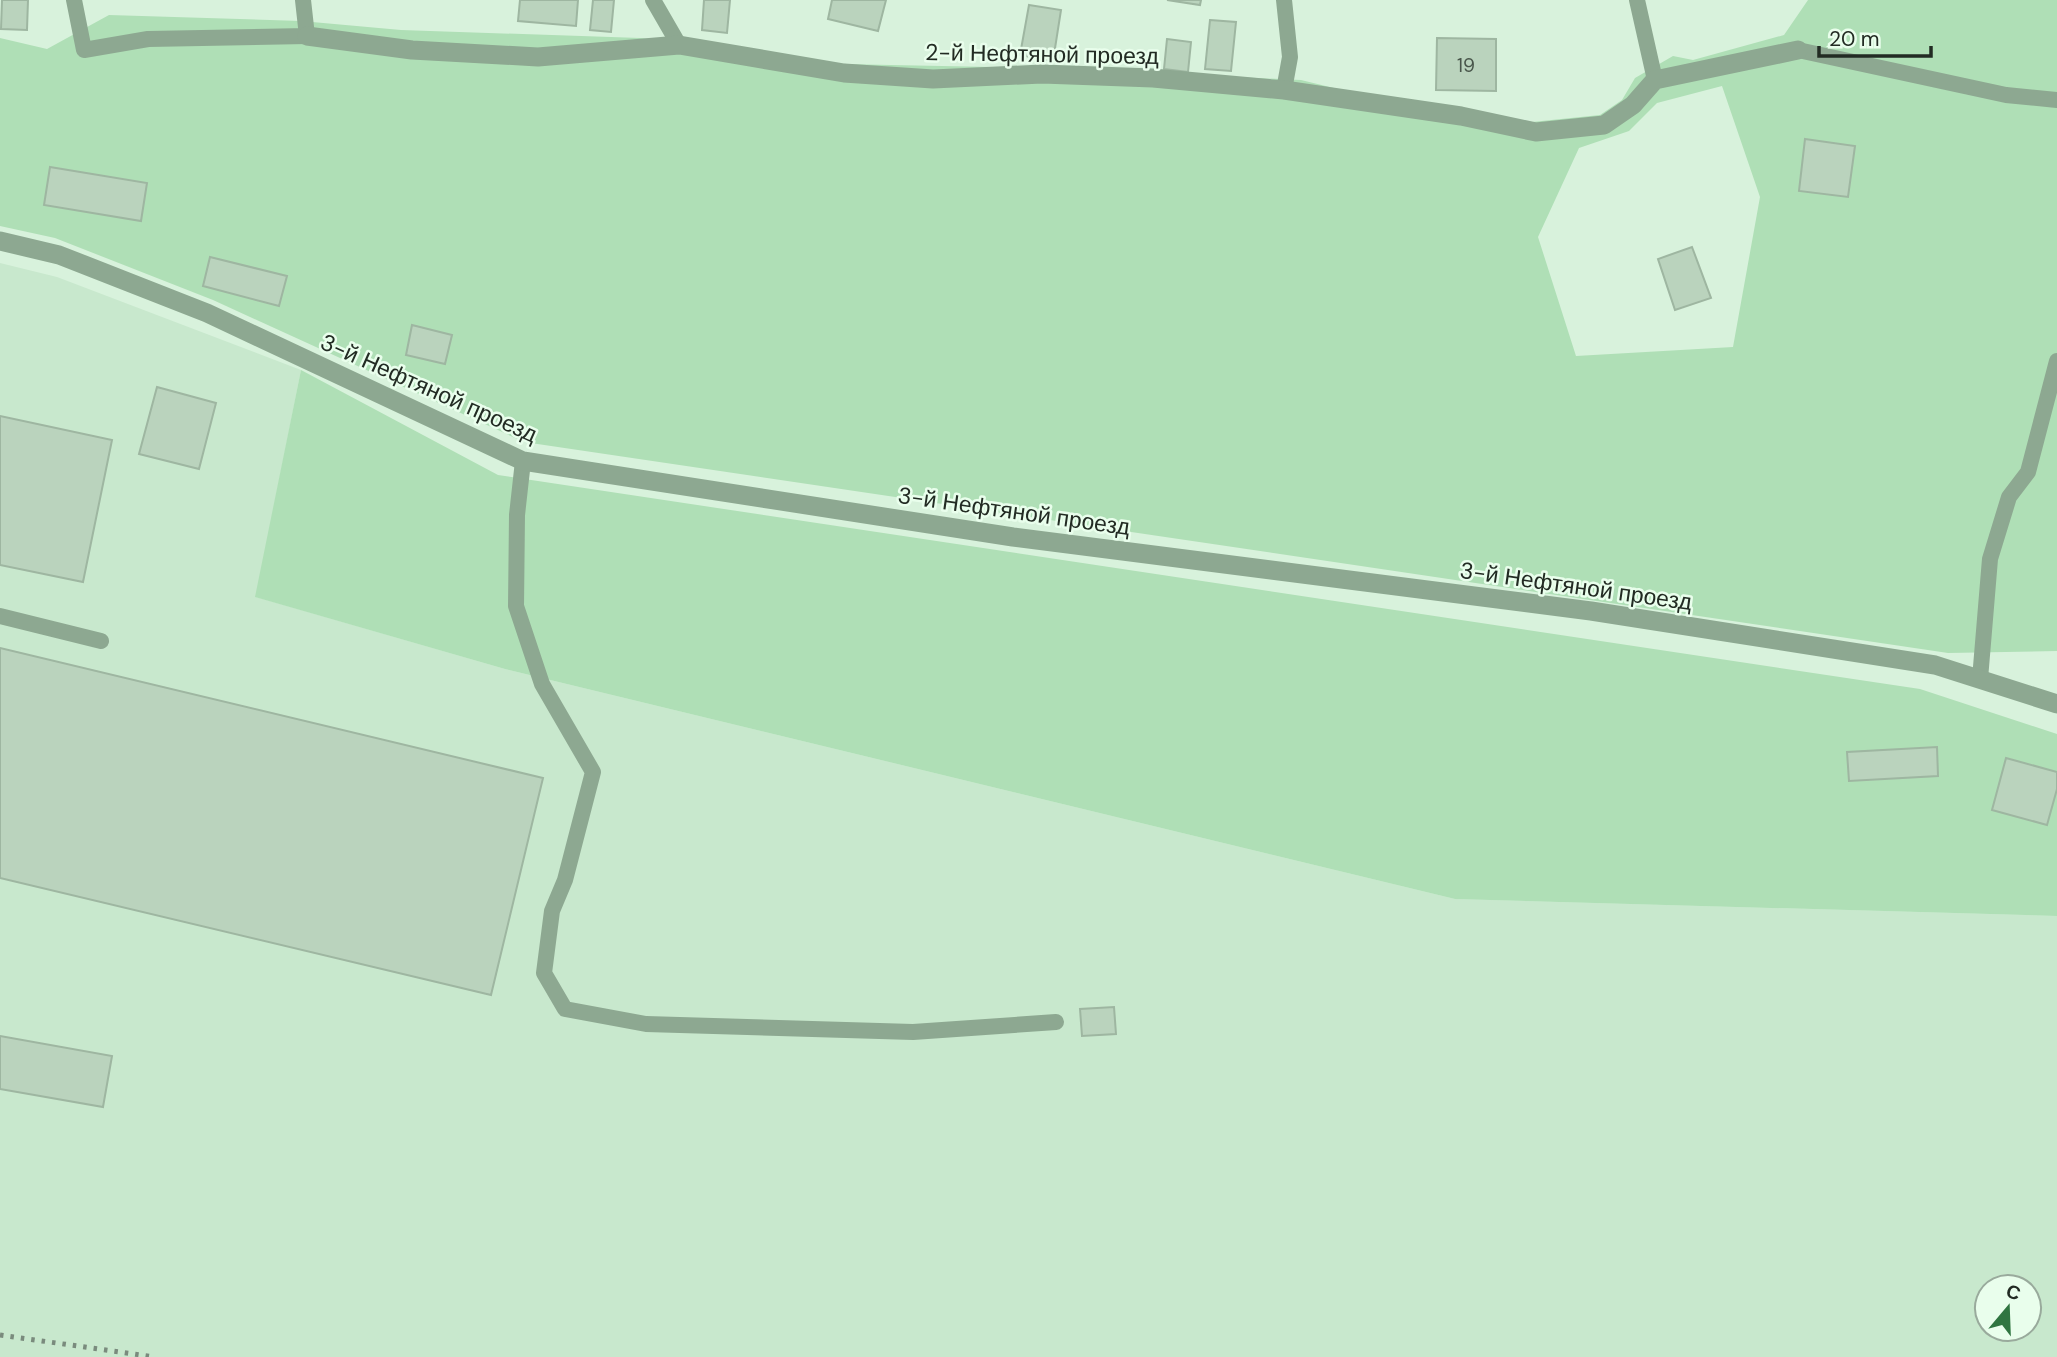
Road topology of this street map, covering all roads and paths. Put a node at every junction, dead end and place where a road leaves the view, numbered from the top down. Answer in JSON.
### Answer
{"nodes":[{"id":1,"x":74,"y":0,"type":"edge"},
{"id":2,"x":303,"y":0,"type":"edge"},
{"id":3,"x":653,"y":0,"type":"edge"},
{"id":4,"x":1284,"y":0,"type":"edge"},
{"id":5,"x":1636,"y":0,"type":"edge"},
{"id":6,"x":307,"y":36,"type":"junction"},
{"id":7,"x":679,"y":45,"type":"junction"},
{"id":8,"x":1798,"y":50,"type":"joint"},
{"id":9,"x":1655,"y":80,"type":"junction"},
{"id":10,"x":1284,"y":90,"type":"junction"},
{"id":11,"x":2057,"y":100,"type":"edge"},
{"id":12,"x":0,"y":241,"type":"edge"},
{"id":13,"x":2057,"y":361,"type":"edge"},
{"id":14,"x":523,"y":461,"type":"junction"},
{"id":15,"x":0,"y":617,"type":"edge"},
{"id":16,"x":101,"y":641,"type":"dead end"},
{"id":17,"x":1980,"y":679,"type":"junction"},
{"id":18,"x":2057,"y":704,"type":"edge"},
{"id":19,"x":1056,"y":1022,"type":"dead end"}],
"edges":[{"from":1,"to":6,"type":"lane"},
{"from":2,"to":6,"type":"lane"},
{"from":3,"to":7,"type":"lane"},
{"from":4,"to":10,"type":"lane"},
{"from":5,"to":9,"type":"lane"},
{"from":6,"to":7,"type":"street","name":"2-й Нефтяной проезд"},
{"from":7,"to":10,"type":"street","name":"2-й Нефтяной проезд"},
{"from":8,"to":9,"type":"street"},
{"from":8,"to":11,"type":"lane"},
{"from":9,"to":10,"type":"street","name":"2-й Нефтяной проезд"},
{"from":12,"to":14,"type":"street","name":"3-й Нефтяной проезд"},
{"from":13,"to":17,"type":"lane"},
{"from":14,"to":17,"type":"street","name":"3-й Нефтяной проезд"},
{"from":14,"to":19,"type":"lane"},
{"from":15,"to":16,"type":"lane"},
{"from":17,"to":18,"type":"street","name":"3-й Нефтяной проезд"}]}
